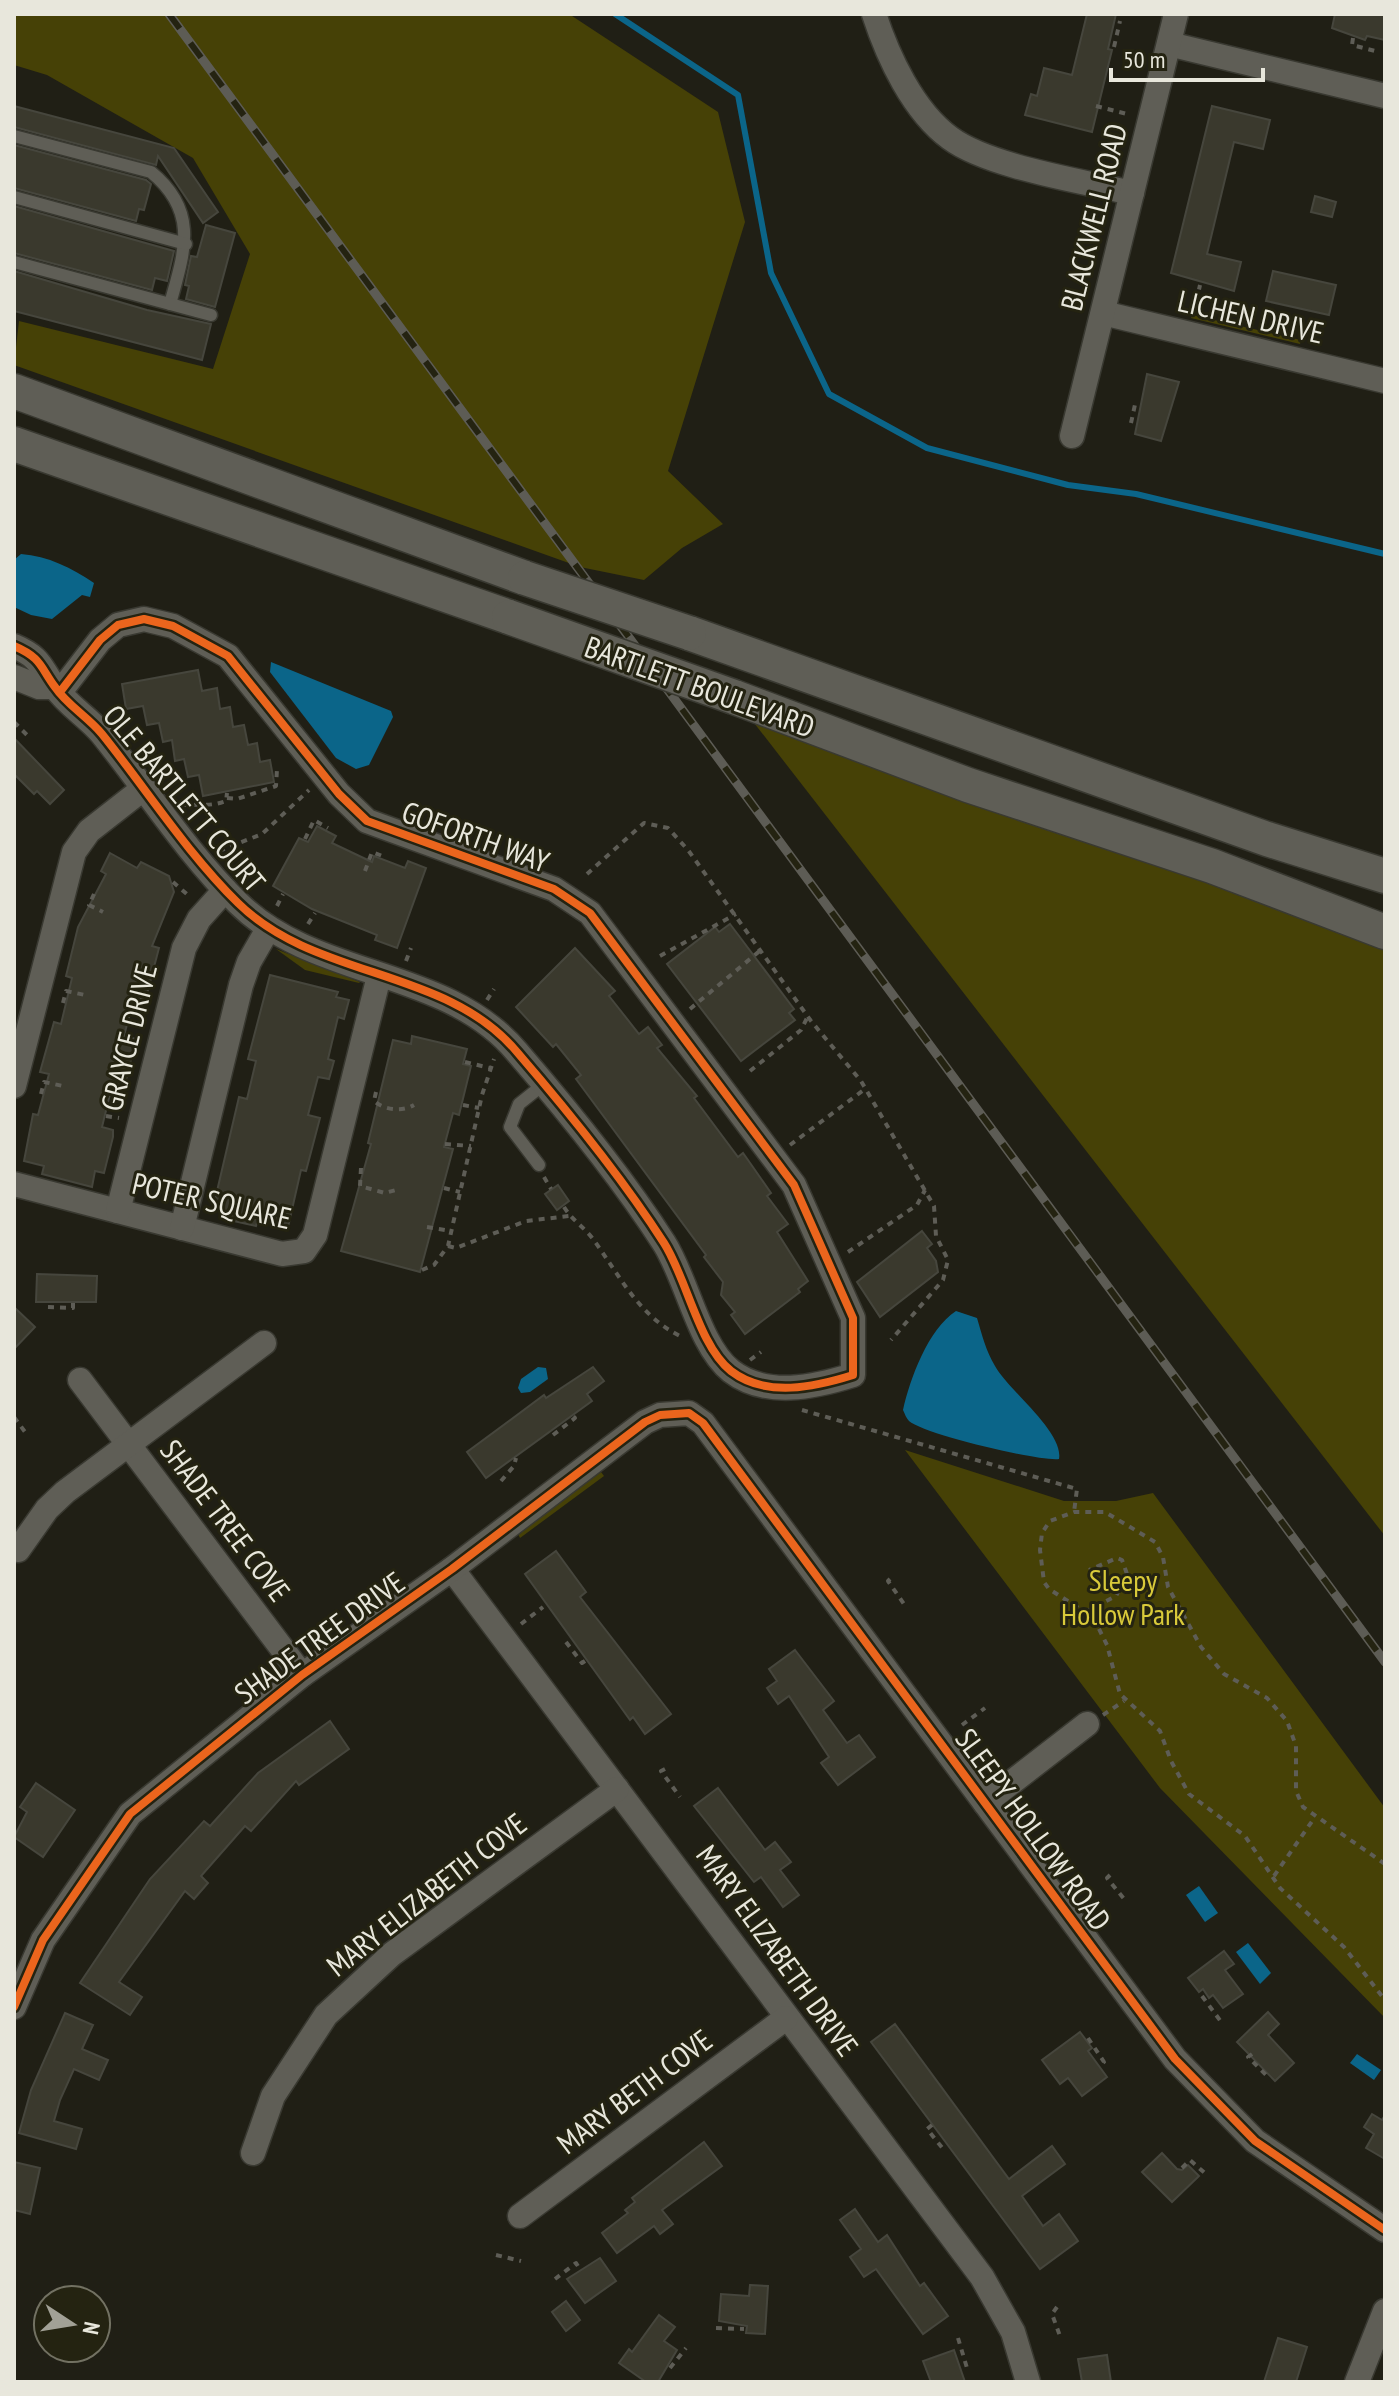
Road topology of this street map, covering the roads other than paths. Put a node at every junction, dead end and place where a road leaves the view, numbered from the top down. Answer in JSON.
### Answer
{"nodes":[{"id":1,"x":874,"y":14,"type":"edge"},
{"id":2,"x":1176,"y":14,"type":"edge"},
{"id":3,"x":1169,"y":44,"type":"junction"},
{"id":4,"x":1385,"y":96,"type":"edge"},
{"id":5,"x":14,"y":136,"type":"edge"},
{"id":6,"x":1132,"y":193,"type":"junction"},
{"id":7,"x":14,"y":197,"type":"edge"},
{"id":8,"x":186,"y":244,"type":"junction"},
{"id":9,"x":14,"y":262,"type":"edge"},
{"id":10,"x":170,"y":304,"type":"junction"},
{"id":11,"x":1103,"y":313,"type":"junction"},
{"id":12,"x":211,"y":315,"type":"dead end"},
{"id":13,"x":1385,"y":381,"type":"edge"},
{"id":14,"x":14,"y":391,"type":"edge"},
{"id":15,"x":1072,"y":436,"type":"dead end"},
{"id":16,"x":14,"y":444,"type":"edge"},
{"id":17,"x":14,"y":646,"type":"edge"},
{"id":18,"x":14,"y":677,"type":"edge"},
{"id":19,"x":57,"y":690,"type":"junction"},
{"id":20,"x":144,"y":788,"type":"junction"},
{"id":21,"x":1385,"y":876,"type":"edge"},
{"id":22,"x":225,"y":890,"type":"junction"},
{"id":23,"x":268,"y":929,"type":"junction"},
{"id":24,"x":1385,"y":932,"type":"edge"},
{"id":25,"x":379,"y":976,"type":"junction"},
{"id":26,"x":544,"y":1084,"type":"junction"},
{"id":27,"x":14,"y":1086,"type":"edge"},
{"id":28,"x":539,"y":1165,"type":"dead end"},
{"id":29,"x":14,"y":1184,"type":"edge"},
{"id":30,"x":118,"y":1211,"type":"junction"},
{"id":31,"x":182,"y":1228,"type":"junction"},
{"id":32,"x":264,"y":1343,"type":"dead end"},
{"id":33,"x":853,"y":1375,"type":"joint"},
{"id":34,"x":80,"y":1380,"type":"dead end"},
{"id":35,"x":689,"y":1413,"type":"joint"},
{"id":36,"x":127,"y":1443,"type":"junction"},
{"id":37,"x":18,"y":1550,"type":"dead end"},
{"id":38,"x":452,"y":1569,"type":"junction"},
{"id":39,"x":302,"y":1675,"type":"junction"},
{"id":40,"x":1087,"y":1724,"type":"dead end"},
{"id":41,"x":617,"y":1789,"type":"junction"},
{"id":42,"x":985,"y":1803,"type":"junction"},
{"id":43,"x":14,"y":2007,"type":"edge"},
{"id":44,"x":786,"y":2018,"type":"junction"},
{"id":45,"x":253,"y":2153,"type":"dead end"},
{"id":46,"x":520,"y":2216,"type":"dead end"},
{"id":47,"x":1385,"y":2230,"type":"edge"},
{"id":48,"x":1385,"y":2311,"type":"edge"},
{"id":49,"x":1028,"y":2382,"type":"edge"},
{"id":50,"x":1357,"y":2382,"type":"edge"}],
"edges":[{"from":1,"to":6,"type":"street"},
{"from":2,"to":3,"type":"street","name":"BLACKWELL ROAD"},
{"from":3,"to":4,"type":"street"},
{"from":3,"to":6,"type":"street","name":"BLACKWELL ROAD"},
{"from":5,"to":8,"type":"lane"},
{"from":6,"to":11,"type":"street","name":"BLACKWELL ROAD"},
{"from":7,"to":8,"type":"lane"},
{"from":8,"to":10,"type":"lane"},
{"from":9,"to":10,"type":"lane"},
{"from":10,"to":12,"type":"lane"},
{"from":11,"to":13,"type":"street","name":"LICHEN DRIVE"},
{"from":11,"to":15,"type":"street","name":"BLACKWELL ROAD"},
{"from":14,"to":21,"type":"main road","name":"BARTLETT BOULEVARD","bridge":true},
{"from":16,"to":24,"type":"main road","name":"BARTLETT BOULEVARD","bridge":true},
{"from":17,"to":19,"type":"street","name":"OLE BARTLETT COURT"},
{"from":18,"to":19,"type":"street"},
{"from":19,"to":20,"type":"street","name":"OLE BARTLETT COURT"},
{"from":19,"to":33,"type":"street","name":"GOFORTH WAY"},
{"from":20,"to":22,"type":"street","name":"OLE BARTLETT COURT"},
{"from":20,"to":27,"type":"street"},
{"from":22,"to":23,"type":"street","name":"OLE BARTLETT COURT"},
{"from":22,"to":30,"type":"street","name":"GRAYCE DRIVE"},
{"from":23,"to":25,"type":"street","name":"OLE BARTLETT COURT"},
{"from":23,"to":31,"type":"street"},
{"from":25,"to":26,"type":"street","name":"OLE BARTLETT COURT"},
{"from":25,"to":31,"type":"street","name":"POTER SQUARE"},
{"from":26,"to":28,"type":"lane"},
{"from":26,"to":33,"type":"street","name":"OLE BARTLETT COURT"},
{"from":29,"to":30,"type":"street","name":"POTER SQUARE"},
{"from":30,"to":31,"type":"street","name":"POTER SQUARE"},
{"from":32,"to":36,"type":"street","name":"SHADE TREE COVE"},
{"from":34,"to":36,"type":"street","name":"SHADE TREE COVE"},
{"from":35,"to":38,"type":"street","name":"SHADE TREE DRIVE"},
{"from":35,"to":42,"type":"street","name":"SLEEPY HOLLOW ROAD"},
{"from":36,"to":37,"type":"street","name":"SHADE TREE COVE"},
{"from":36,"to":39,"type":"street","name":"SHADE TREE COVE"},
{"from":38,"to":39,"type":"street","name":"SHADE TREE DRIVE"},
{"from":38,"to":41,"type":"street","name":"MARY ELIZABETH DRIVE"},
{"from":39,"to":43,"type":"street","name":"SHADE TREE DRIVE"},
{"from":40,"to":42,"type":"street"},
{"from":41,"to":44,"type":"street","name":"MARY ELIZABETH DRIVE"},
{"from":41,"to":45,"type":"street","name":"MARY ELIZABETH COVE"},
{"from":42,"to":47,"type":"street","name":"SLEEPY HOLLOW ROAD"},
{"from":44,"to":46,"type":"street","name":"MARY BETH COVE"},
{"from":44,"to":49,"type":"street","name":"MARY ELIZABETH DRIVE"},
{"from":48,"to":50,"type":"street"}]}
